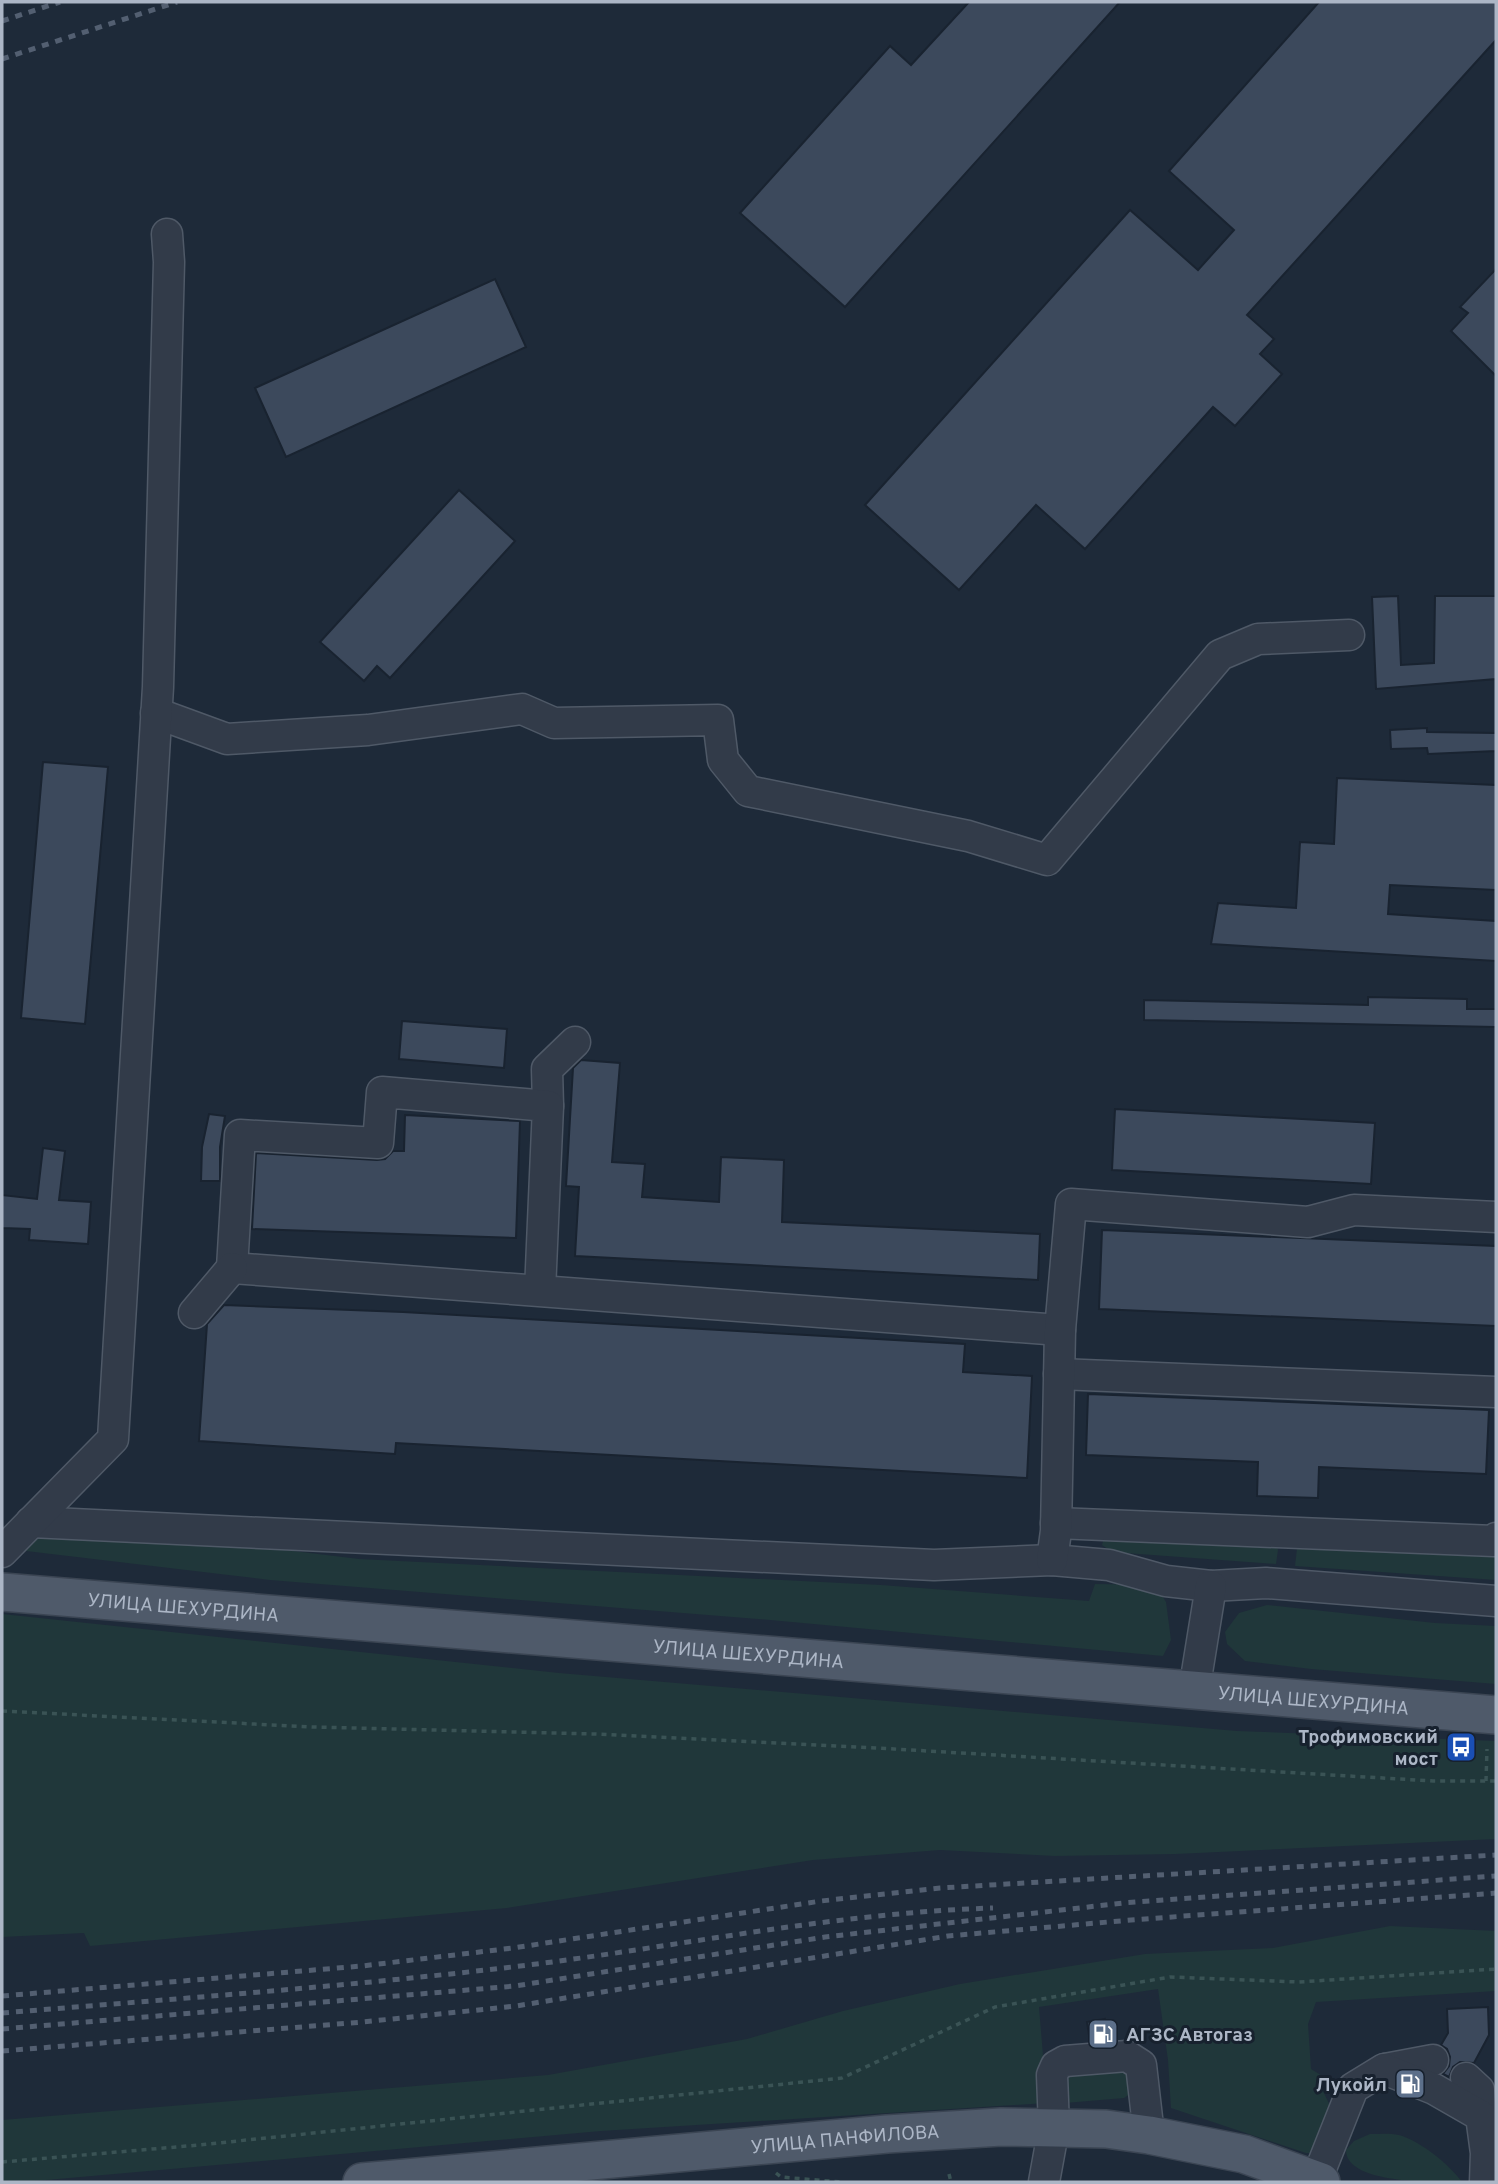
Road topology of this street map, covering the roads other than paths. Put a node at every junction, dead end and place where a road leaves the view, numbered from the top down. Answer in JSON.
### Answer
{"nodes":[{"id":1,"x":167,"y":234,"type":"dead end"},
{"id":2,"x":1349,"y":635,"type":"dead end"},
{"id":3,"x":156,"y":713,"type":"junction"},
{"id":4,"x":575,"y":1042,"type":"dead end"},
{"id":5,"x":548,"y":1106,"type":"junction"},
{"id":6,"x":1496,"y":1217,"type":"edge"},
{"id":7,"x":232,"y":1268,"type":"junction"},
{"id":8,"x":540,"y":1291,"type":"junction"},
{"id":9,"x":194,"y":1313,"type":"dead end"},
{"id":10,"x":1060,"y":1330,"type":"junction"},
{"id":11,"x":1059,"y":1374,"type":"junction"},
{"id":12,"x":1496,"y":1392,"type":"edge"},
{"id":13,"x":31,"y":1522,"type":"junction"},
{"id":14,"x":1056,"y":1523,"type":"junction"},
{"id":15,"x":1496,"y":1538,"type":"edge"},
{"id":16,"x":2,"y":1552,"type":"edge"},
{"id":17,"x":1052,"y":1560,"type":"junction"},
{"id":18,"x":1211,"y":1586,"type":"junction"},
{"id":19,"x":2,"y":1592,"type":"edge"},
{"id":20,"x":1496,"y":1601,"type":"edge"},
{"id":21,"x":1194,"y":1691,"type":"junction"},
{"id":22,"x":1492,"y":1732,"type":"edge"},
{"id":23,"x":1433,"y":2060,"type":"dead end"},
{"id":24,"x":1384,"y":2069,"type":"junction"},
{"id":25,"x":1466,"y":2078,"type":"dead end"},
{"id":26,"x":1481,"y":2116,"type":"junction"},
{"id":27,"x":1054,"y":2127,"type":"junction"},
{"id":28,"x":1149,"y":2135,"type":"junction"},
{"id":29,"x":1319,"y":2181,"type":"edge"},
{"id":30,"x":362,"y":2182,"type":"edge"},
{"id":31,"x":1045,"y":2182,"type":"edge"},
{"id":32,"x":1485,"y":2182,"type":"edge"}],
"edges":[{"from":1,"to":3,"type":"street"},
{"from":2,"to":3,"type":"street"},
{"from":3,"to":13,"type":"street"},
{"from":4,"to":5,"type":"street"},
{"from":5,"to":7,"type":"street"},
{"from":5,"to":8,"type":"street"},
{"from":6,"to":10,"type":"street"},
{"from":7,"to":8,"type":"street"},
{"from":7,"to":9,"type":"street"},
{"from":8,"to":10,"type":"street"},
{"from":10,"to":11,"type":"street"},
{"from":11,"to":12,"type":"street"},
{"from":11,"to":14,"type":"street"},
{"from":13,"to":16,"type":"street"},
{"from":13,"to":17,"type":"street"},
{"from":14,"to":15,"type":"street"},
{"from":14,"to":17,"type":"street"},
{"from":17,"to":18,"type":"street"},
{"from":18,"to":20,"type":"street"},
{"from":18,"to":21,"type":"street"},
{"from":19,"to":21,"type":"main road","name":"УЛИЦА ШЕХУРДИНА"},
{"from":21,"to":22,"type":"main road","name":"УЛИЦА ШЕХУРДИНА"},
{"from":23,"to":24,"type":"street"},
{"from":24,"to":26,"type":"street"},
{"from":24,"to":29,"type":"street"},
{"from":25,"to":26,"type":"street"},
{"from":26,"to":32,"type":"street"},
{"from":27,"to":28,"type":"main road","name":"УЛИЦА ПАНФИЛОВА"},
{"from":27,"to":28,"type":"street"},
{"from":27,"to":30,"type":"main road","name":"УЛИЦА ПАНФИЛОВА"},
{"from":27,"to":31,"type":"street"},
{"from":28,"to":29,"type":"main road","name":"УЛИЦА ПАНФИЛОВА"}]}
